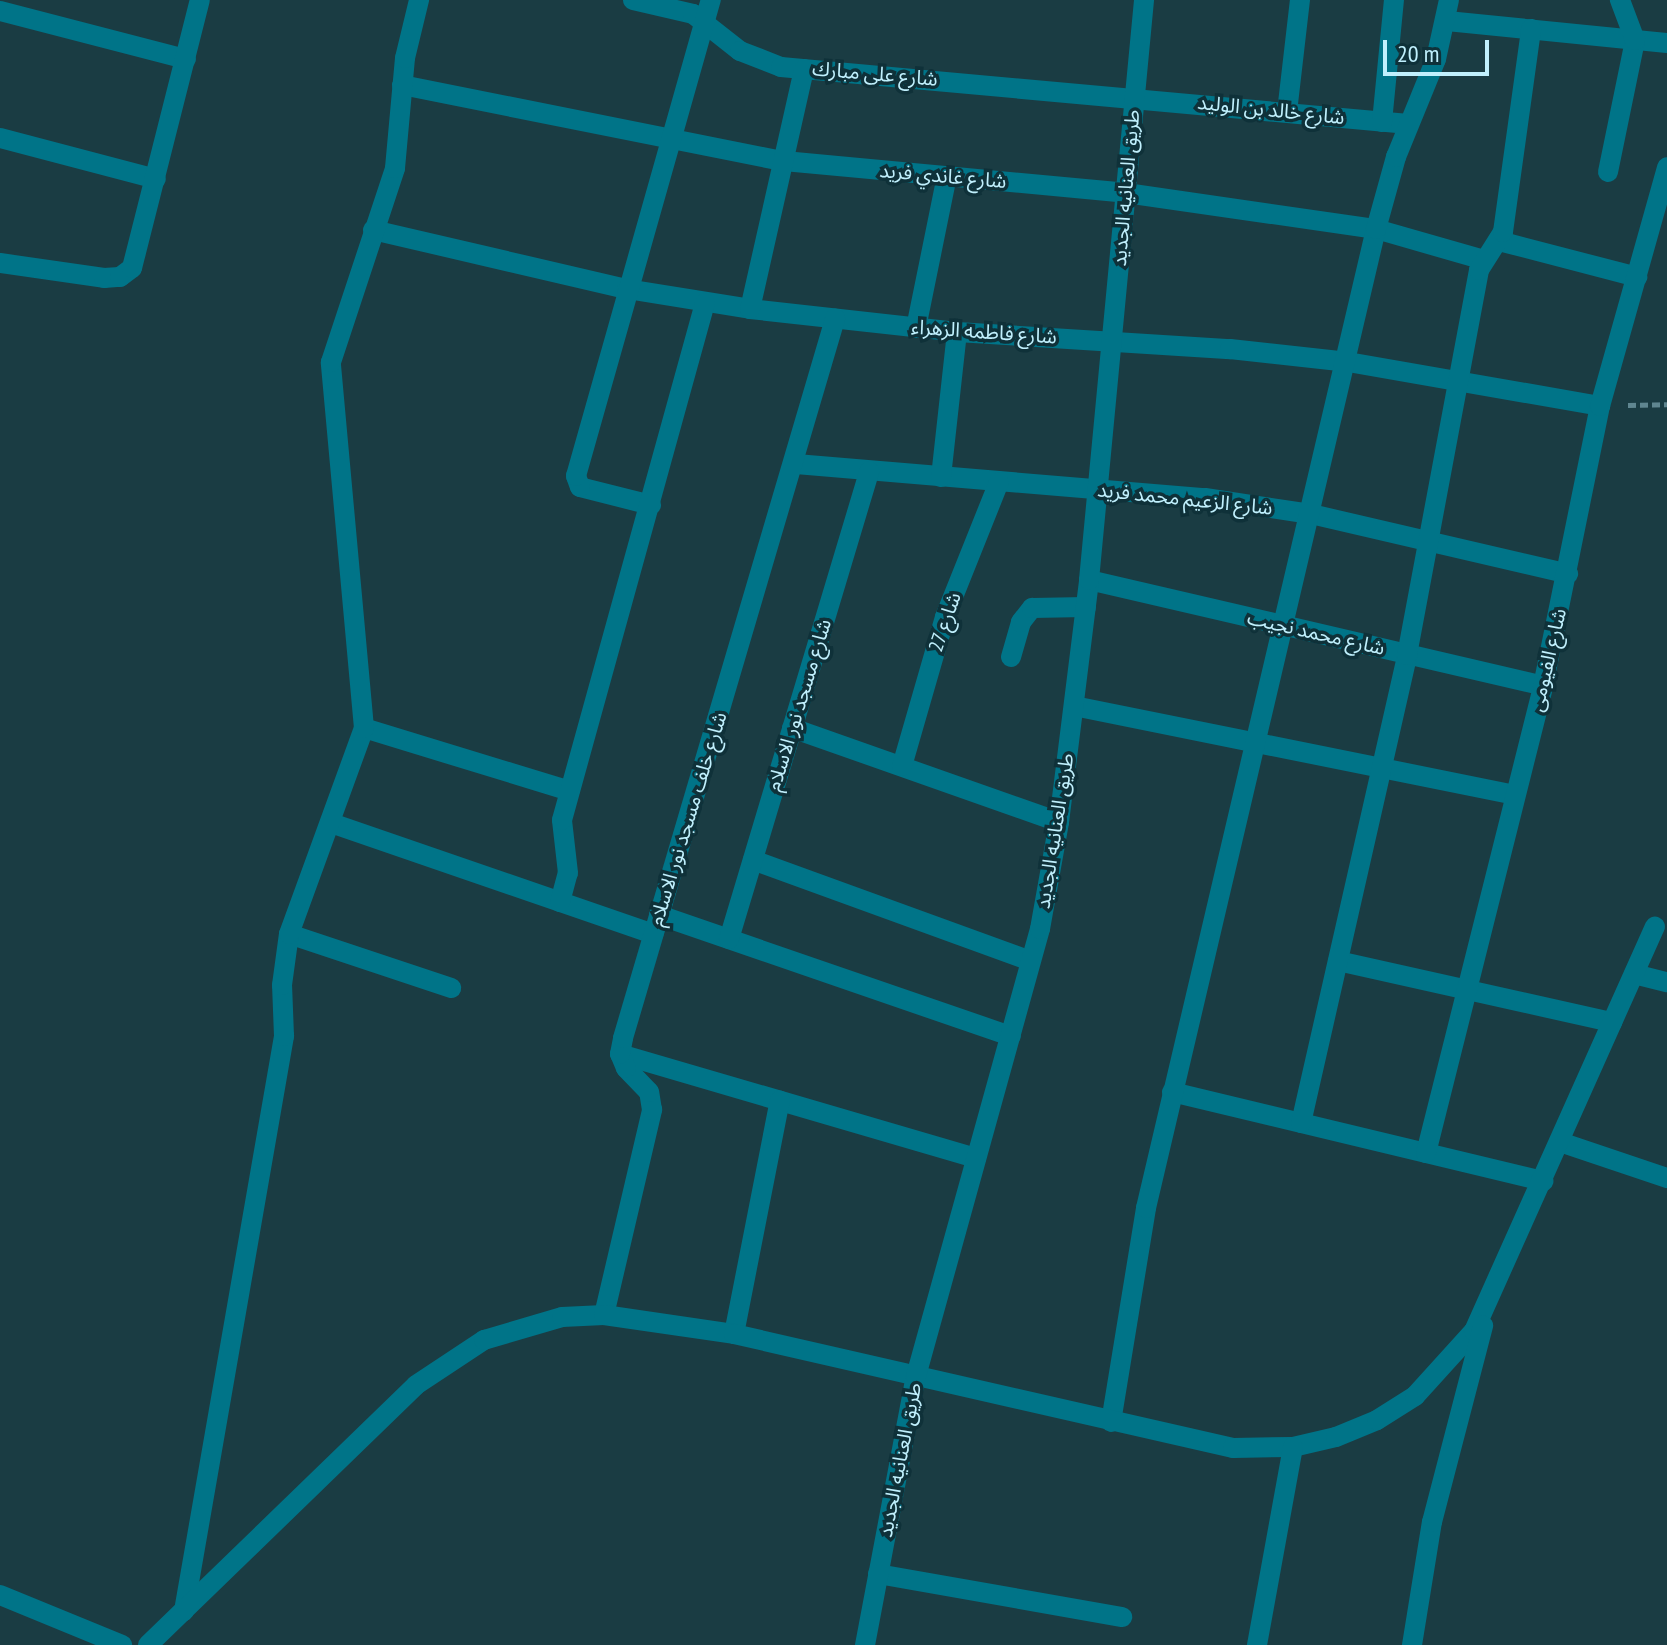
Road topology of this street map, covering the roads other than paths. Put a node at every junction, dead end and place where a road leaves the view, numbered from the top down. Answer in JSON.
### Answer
{"nodes":[{"id":1,"x":200,"y":0,"type":"edge"},
{"id":2,"x":419,"y":0,"type":"edge"},
{"id":3,"x":633,"y":0,"type":"edge"},
{"id":4,"x":711,"y":0,"type":"edge"},
{"id":5,"x":1144,"y":0,"type":"edge"},
{"id":6,"x":1300,"y":0,"type":"edge"},
{"id":7,"x":1394,"y":0,"type":"edge"},
{"id":8,"x":1620,"y":0,"type":"edge"},
{"id":9,"x":1448,"y":10,"type":"edge"},
{"id":10,"x":0,"y":11,"type":"edge"},
{"id":11,"x":706,"y":22,"type":"junction"},
{"id":12,"x":1531,"y":29,"type":"junction"},
{"id":13,"x":1635,"y":40,"type":"junction"},
{"id":14,"x":1667,"y":43,"type":"edge"},
{"id":15,"x":186,"y":59,"type":"junction"},
{"id":16,"x":804,"y":69,"type":"junction"},
{"id":17,"x":402,"y":85,"type":"junction"},
{"id":18,"x":1134,"y":96,"type":"junction"},
{"id":19,"x":1287,"y":112,"type":"junction"},
{"id":20,"x":1382,"y":122,"type":"junction"},
{"id":21,"x":1408,"y":124,"type":"junction"},
{"id":22,"x":0,"y":138,"type":"edge"},
{"id":23,"x":670,"y":140,"type":"junction"},
{"id":24,"x":784,"y":161,"type":"junction"},
{"id":25,"x":1667,"y":167,"type":"edge"},
{"id":26,"x":1608,"y":172,"type":"dead end"},
{"id":27,"x":947,"y":176,"type":"junction"},
{"id":28,"x":156,"y":179,"type":"junction"},
{"id":29,"x":1126,"y":193,"type":"junction"},
{"id":30,"x":1662,"y":204,"type":"edge"},
{"id":31,"x":1376,"y":229,"type":"junction"},
{"id":32,"x":373,"y":230,"type":"junction"},
{"id":33,"x":1499,"y":241,"type":"junction"},
{"id":34,"x":1484,"y":260,"type":"junction"},
{"id":35,"x":0,"y":263,"type":"edge"},
{"id":36,"x":1637,"y":277,"type":"junction"},
{"id":37,"x":627,"y":289,"type":"junction"},
{"id":38,"x":705,"y":303,"type":"junction"},
{"id":39,"x":750,"y":309,"type":"junction"},
{"id":40,"x":835,"y":319,"type":"junction"},
{"id":41,"x":916,"y":328,"type":"junction"},
{"id":42,"x":957,"y":332,"type":"junction"},
{"id":43,"x":1112,"y":340,"type":"junction"},
{"id":44,"x":1348,"y":362,"type":"junction"},
{"id":45,"x":1459,"y":381,"type":"junction"},
{"id":46,"x":1600,"y":406,"type":"junction"},
{"id":47,"x":796,"y":464,"type":"junction"},
{"id":48,"x":869,"y":471,"type":"junction"},
{"id":49,"x":941,"y":477,"type":"junction"},
{"id":50,"x":999,"y":482,"type":"junction"},
{"id":51,"x":1098,"y":489,"type":"junction"},
{"id":52,"x":651,"y":505,"type":"junction"},
{"id":53,"x":1311,"y":514,"type":"junction"},
{"id":54,"x":1430,"y":540,"type":"junction"},
{"id":55,"x":1568,"y":574,"type":"junction"},
{"id":56,"x":1089,"y":580,"type":"junction"},
{"id":57,"x":1086,"y":607,"type":"junction"},
{"id":58,"x":1285,"y":626,"type":"junction"},
{"id":59,"x":1407,"y":655,"type":"junction"},
{"id":60,"x":1011,"y":657,"type":"dead end"},
{"id":61,"x":1543,"y":686,"type":"junction"},
{"id":62,"x":1074,"y":706,"type":"junction"},
{"id":63,"x":364,"y":728,"type":"junction"},
{"id":64,"x":792,"y":728,"type":"junction"},
{"id":65,"x":1257,"y":743,"type":"junction"},
{"id":66,"x":902,"y":766,"type":"junction"},
{"id":67,"x":1382,"y":768,"type":"junction"},
{"id":68,"x":570,"y":791,"type":"junction"},
{"id":69,"x":1515,"y":795,"type":"junction"},
{"id":70,"x":1059,"y":822,"type":"junction"},
{"id":71,"x":331,"y":823,"type":"junction"},
{"id":72,"x":753,"y":860,"type":"junction"},
{"id":73,"x":560,"y":902,"type":"junction"},
{"id":74,"x":656,"y":925,"type":"junction"},
{"id":75,"x":1655,"y":927,"type":"dead end"},
{"id":76,"x":289,"y":934,"type":"junction"},
{"id":77,"x":729,"y":939,"type":"junction"},
{"id":78,"x":1030,"y":961,"type":"junction"},
{"id":79,"x":1338,"y":961,"type":"junction"},
{"id":80,"x":1634,"y":974,"type":"junction"},
{"id":81,"x":1667,"y":982,"type":"edge"},
{"id":82,"x":451,"y":988,"type":"dead end"},
{"id":83,"x":1467,"y":990,"type":"junction"},
{"id":84,"x":1612,"y":1022,"type":"junction"},
{"id":85,"x":1011,"y":1036,"type":"junction"},
{"id":86,"x":620,"y":1054,"type":"junction"},
{"id":87,"x":1172,"y":1092,"type":"junction"},
{"id":88,"x":780,"y":1100,"type":"junction"},
{"id":89,"x":1301,"y":1123,"type":"junction"},
{"id":90,"x":1560,"y":1142,"type":"junction"},
{"id":91,"x":1426,"y":1153,"type":"junction"},
{"id":92,"x":976,"y":1158,"type":"junction"},
{"id":93,"x":1667,"y":1178,"type":"edge"},
{"id":94,"x":1543,"y":1181,"type":"junction"},
{"id":95,"x":1494,"y":1292,"type":"junction"},
{"id":96,"x":604,"y":1315,"type":"junction"},
{"id":97,"x":734,"y":1334,"type":"junction"},
{"id":98,"x":916,"y":1376,"type":"junction"},
{"id":99,"x":1111,"y":1422,"type":"junction"},
{"id":100,"x":1293,"y":1447,"type":"junction"},
{"id":101,"x":878,"y":1574,"type":"junction"},
{"id":102,"x":0,"y":1595,"type":"edge"},
{"id":103,"x":184,"y":1611,"type":"junction"},
{"id":104,"x":1122,"y":1617,"type":"dead end"},
{"id":105,"x":122,"y":1645,"type":"edge"},
{"id":106,"x":148,"y":1645,"type":"edge"},
{"id":107,"x":865,"y":1645,"type":"edge"},
{"id":108,"x":1257,"y":1645,"type":"edge"},
{"id":109,"x":1412,"y":1645,"type":"edge"}],
"edges":[{"from":1,"to":15,"type":"street"},
{"from":2,"to":17,"type":"street"},
{"from":3,"to":11,"type":"street","name":"شارع على مبارك"},
{"from":4,"to":11,"type":"street"},
{"from":5,"to":18,"type":"street","name":"طريق العنانيه الجديد"},
{"from":6,"to":19,"type":"street"},
{"from":7,"to":20,"type":"street"},
{"from":8,"to":13,"type":"street"},
{"from":9,"to":12,"type":"street"},
{"from":9,"to":21,"type":"street"},
{"from":10,"to":15,"type":"street"},
{"from":11,"to":16,"type":"street","name":"شارع على مبارك"},
{"from":11,"to":23,"type":"street"},
{"from":12,"to":13,"type":"street"},
{"from":12,"to":33,"type":"street"},
{"from":13,"to":14,"type":"street"},
{"from":13,"to":26,"type":"street"},
{"from":15,"to":28,"type":"street"},
{"from":16,"to":18,"type":"street","name":"شارع على مبارك"},
{"from":16,"to":24,"type":"street"},
{"from":17,"to":23,"type":"street","name":"شارع غاندي فريد"},
{"from":17,"to":32,"type":"street"},
{"from":18,"to":19,"type":"street","name":"شارع خالد بن الوليد"},
{"from":18,"to":29,"type":"street","name":"طريق العنانيه الجديد"},
{"from":19,"to":20,"type":"street","name":"شارع خالد بن الوليد"},
{"from":20,"to":21,"type":"street","name":"شارع خالد بن الوليد"},
{"from":21,"to":31,"type":"street"},
{"from":22,"to":28,"type":"street"},
{"from":23,"to":24,"type":"street","name":"شارع غاندي فريد"},
{"from":23,"to":37,"type":"street"},
{"from":24,"to":27,"type":"street","name":"شارع غاندي فريد"},
{"from":24,"to":39,"type":"street"},
{"from":25,"to":30,"type":"street","name":"شارع الفيومى"},
{"from":27,"to":29,"type":"street","name":"شارع غاندي فريد"},
{"from":27,"to":41,"type":"street"},
{"from":28,"to":35,"type":"street"},
{"from":29,"to":31,"type":"street","name":"شارع غاندي فريد"},
{"from":29,"to":43,"type":"street","name":"طريق العنانيه الجديد"},
{"from":30,"to":36,"type":"street","name":"شارع الفيومى"},
{"from":31,"to":34,"type":"street","name":"شارع غاندي فريد"},
{"from":31,"to":44,"type":"street"},
{"from":32,"to":37,"type":"street","name":"شارع فاطمه الزهراء"},
{"from":32,"to":63,"type":"street"},
{"from":33,"to":34,"type":"street"},
{"from":33,"to":36,"type":"street"},
{"from":34,"to":45,"type":"street"},
{"from":36,"to":46,"type":"street","name":"شارع الفيومى"},
{"from":37,"to":38,"type":"street","name":"شارع فاطمه الزهراء"},
{"from":37,"to":52,"type":"street"},
{"from":38,"to":39,"type":"street","name":"شارع فاطمه الزهراء"},
{"from":38,"to":52,"type":"street"},
{"from":39,"to":40,"type":"street","name":"شارع فاطمه الزهراء"},
{"from":40,"to":41,"type":"street","name":"شارع فاطمه الزهراء"},
{"from":40,"to":47,"type":"street","name":"شارع خلف مسجد نور الاسلام"},
{"from":41,"to":42,"type":"street","name":"شارع فاطمه الزهراء"},
{"from":42,"to":43,"type":"street","name":"شارع فاطمه الزهراء"},
{"from":42,"to":49,"type":"street"},
{"from":43,"to":44,"type":"street","name":"شارع فاطمه الزهراء"},
{"from":43,"to":51,"type":"street","name":"طريق العنانيه الجديد"},
{"from":44,"to":45,"type":"street","name":"شارع فاطمه الزهراء"},
{"from":44,"to":53,"type":"street"},
{"from":45,"to":46,"type":"street","name":"شارع فاطمه الزهراء"},
{"from":45,"to":54,"type":"street"},
{"from":46,"to":55,"type":"street","name":"شارع الفيومى"},
{"from":47,"to":48,"type":"street","name":"شارع الزعيم محمد فريد"},
{"from":47,"to":74,"type":"street","name":"شارع خلف مسجد نور الاسلام"},
{"from":48,"to":49,"type":"street","name":"شارع الزعيم محمد فريد"},
{"from":48,"to":64,"type":"street","name":"شارع مسجد نور الاسلام"},
{"from":49,"to":50,"type":"street","name":"شارع الزعيم محمد فريد"},
{"from":50,"to":51,"type":"street","name":"شارع الزعيم محمد فريد"},
{"from":50,"to":66,"type":"street","name":"شارع 27"},
{"from":51,"to":53,"type":"street","name":"شارع الزعيم محمد فريد"},
{"from":51,"to":56,"type":"street","name":"طريق العنانيه الجديد"},
{"from":52,"to":68,"type":"street"},
{"from":53,"to":54,"type":"street","name":"شارع الزعيم محمد فريد"},
{"from":53,"to":58,"type":"street"},
{"from":54,"to":55,"type":"street","name":"شارع الزعيم محمد فريد"},
{"from":54,"to":59,"type":"street"},
{"from":55,"to":61,"type":"street","name":"شارع الفيومى"},
{"from":56,"to":57,"type":"street","name":"طريق العنانيه الجديد"},
{"from":56,"to":58,"type":"street","name":"شارع محمد نجيب"},
{"from":57,"to":60,"type":"street"},
{"from":57,"to":62,"type":"street","name":"طريق العنانيه الجديد"},
{"from":58,"to":59,"type":"street","name":"شارع محمد نجيب"},
{"from":58,"to":65,"type":"street"},
{"from":59,"to":61,"type":"street","name":"شارع محمد نجيب"},
{"from":59,"to":67,"type":"street"},
{"from":61,"to":69,"type":"street","name":"شارع الفيومى"},
{"from":62,"to":65,"type":"street"},
{"from":62,"to":70,"type":"street","name":"طريق العنانيه الجديد"},
{"from":63,"to":68,"type":"street"},
{"from":63,"to":71,"type":"street"},
{"from":64,"to":66,"type":"street"},
{"from":64,"to":72,"type":"street","name":"شارع مسجد نور الاسلام"},
{"from":65,"to":67,"type":"street"},
{"from":65,"to":87,"type":"street"},
{"from":66,"to":70,"type":"street"},
{"from":67,"to":69,"type":"street"},
{"from":67,"to":79,"type":"street"},
{"from":68,"to":73,"type":"street"},
{"from":69,"to":83,"type":"street","name":"شارع الفيومى"},
{"from":70,"to":78,"type":"street","name":"طريق العنانيه الجديد"},
{"from":71,"to":73,"type":"street"},
{"from":71,"to":76,"type":"street"},
{"from":72,"to":77,"type":"street","name":"شارع مسجد نور الاسلام"},
{"from":72,"to":78,"type":"street"},
{"from":73,"to":74,"type":"street"},
{"from":74,"to":77,"type":"street"},
{"from":74,"to":86,"type":"street","name":"شارع خلف مسجد نور الاسلام"},
{"from":75,"to":80,"type":"street"},
{"from":76,"to":82,"type":"street"},
{"from":76,"to":103,"type":"street"},
{"from":77,"to":85,"type":"street"},
{"from":78,"to":85,"type":"street","name":"طريق العنانيه الجديد"},
{"from":79,"to":83,"type":"street"},
{"from":79,"to":89,"type":"street"},
{"from":80,"to":81,"type":"street"},
{"from":80,"to":84,"type":"street"},
{"from":83,"to":84,"type":"street"},
{"from":83,"to":91,"type":"street","name":"شارع الفيومى"},
{"from":84,"to":90,"type":"street"},
{"from":85,"to":92,"type":"street","name":"طريق العنانيه الجديد"},
{"from":86,"to":88,"type":"street"},
{"from":86,"to":96,"type":"street"},
{"from":87,"to":89,"type":"street"},
{"from":87,"to":99,"type":"street"},
{"from":88,"to":92,"type":"street"},
{"from":88,"to":97,"type":"street"},
{"from":89,"to":91,"type":"street"},
{"from":90,"to":93,"type":"street"},
{"from":90,"to":94,"type":"street"},
{"from":91,"to":94,"type":"street"},
{"from":92,"to":98,"type":"street","name":"طريق العنانيه الجديد"},
{"from":94,"to":95,"type":"street"},
{"from":95,"to":100,"type":"street"},
{"from":95,"to":109,"type":"street"},
{"from":96,"to":97,"type":"street"},
{"from":96,"to":103,"type":"street"},
{"from":97,"to":98,"type":"street"},
{"from":98,"to":99,"type":"street"},
{"from":98,"to":101,"type":"street","name":"طريق العنانيه الجديد"},
{"from":99,"to":100,"type":"street"},
{"from":100,"to":108,"type":"street"},
{"from":101,"to":104,"type":"street"},
{"from":101,"to":107,"type":"street","name":"طريق العنانيه الجديد"},
{"from":102,"to":105,"type":"street"},
{"from":103,"to":106,"type":"street"}]}
